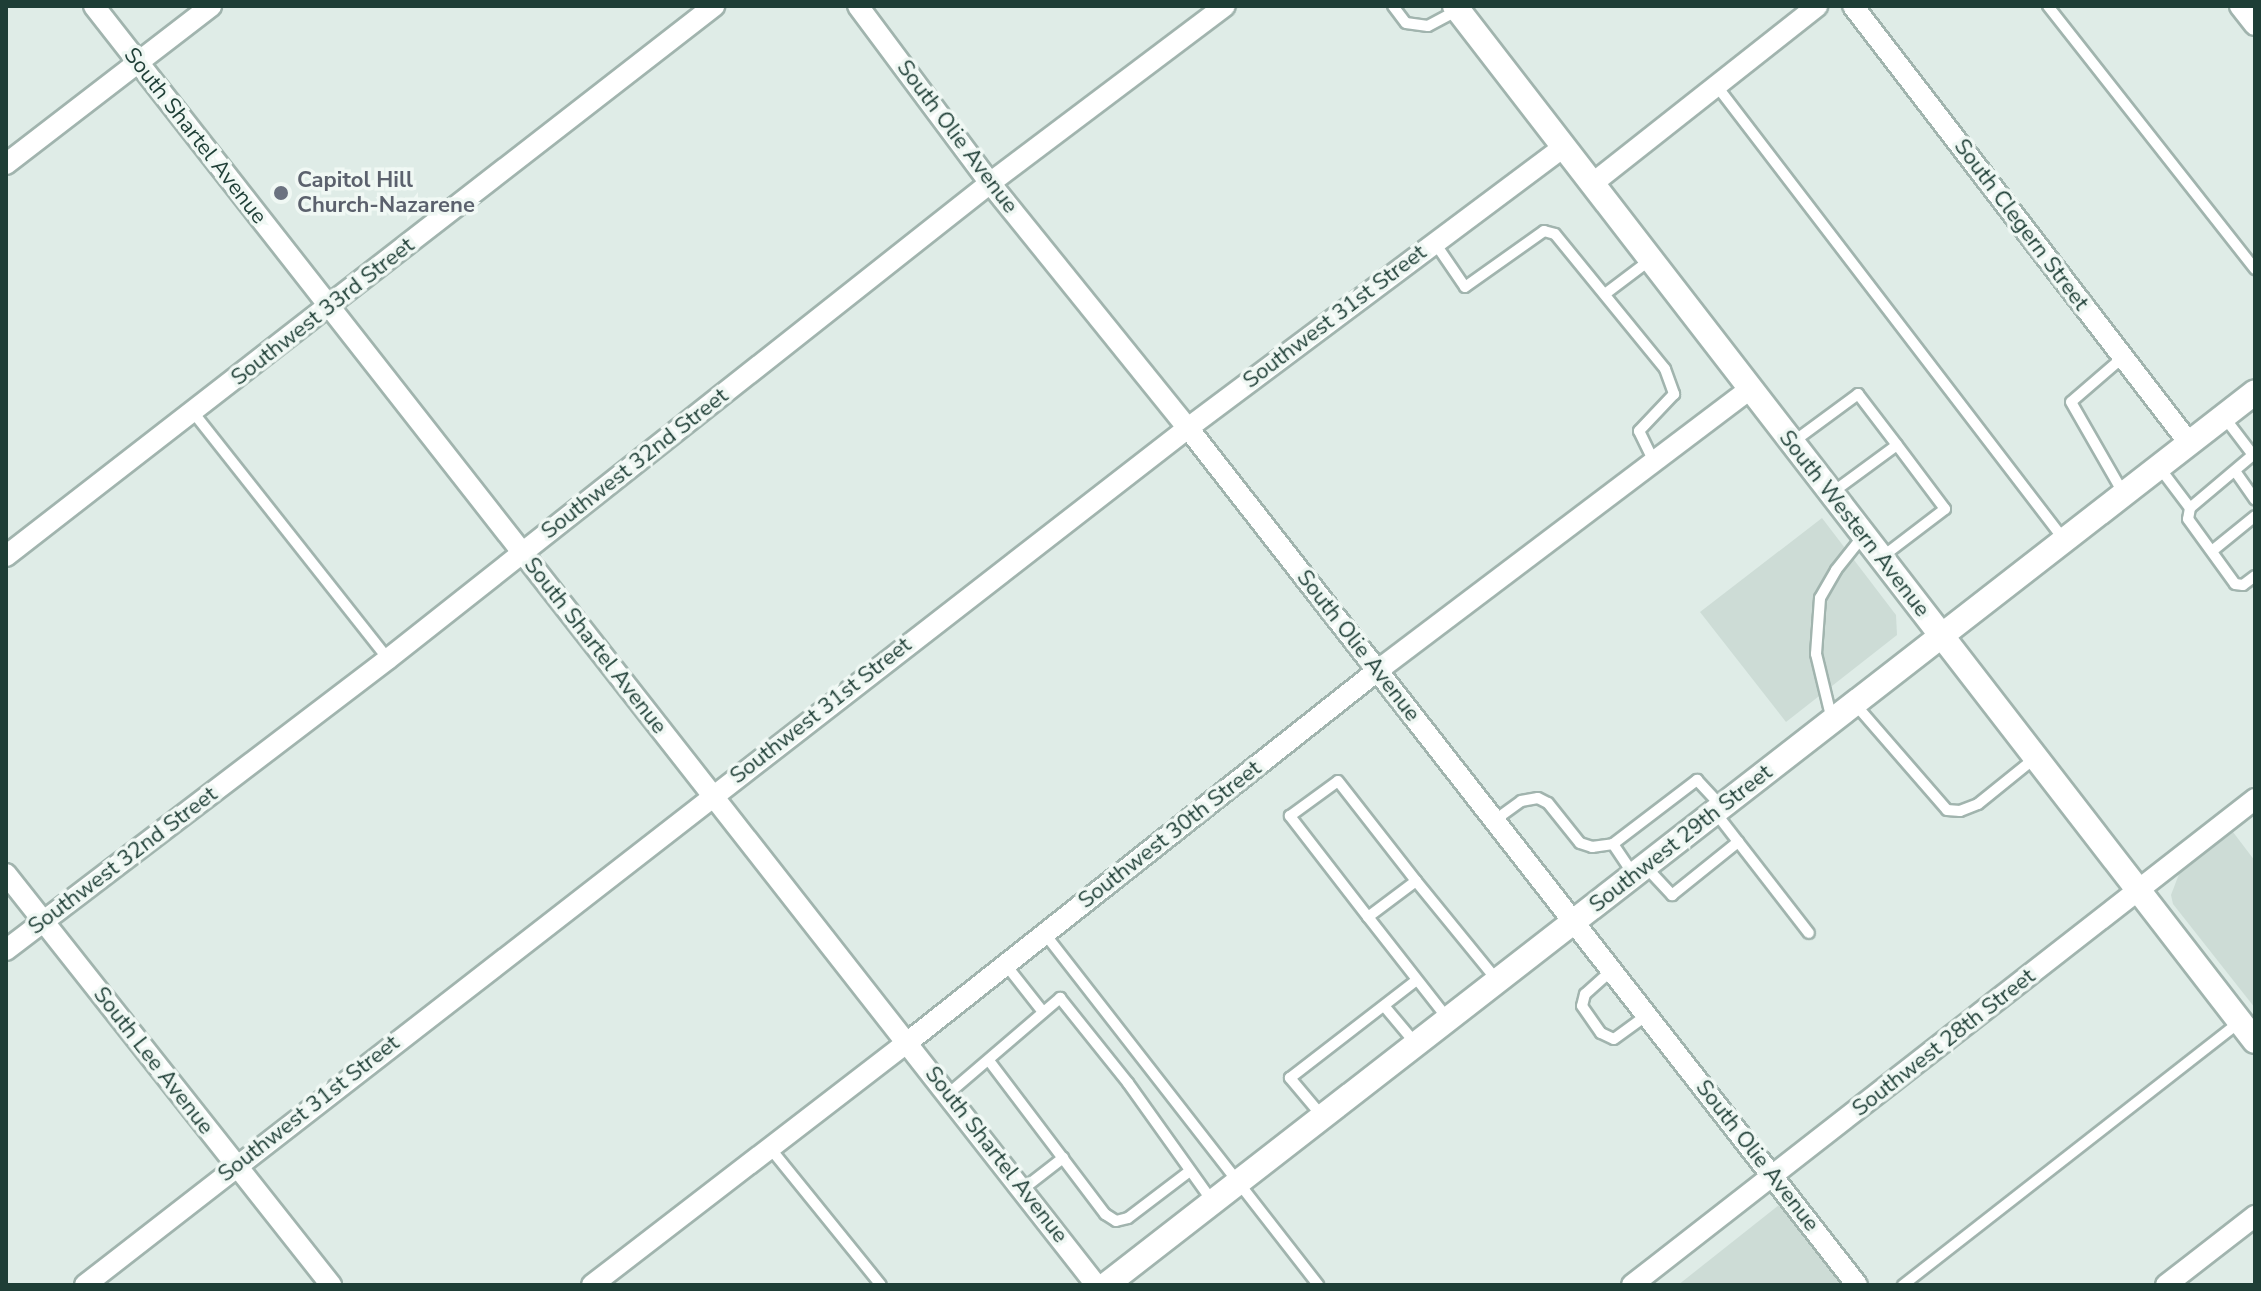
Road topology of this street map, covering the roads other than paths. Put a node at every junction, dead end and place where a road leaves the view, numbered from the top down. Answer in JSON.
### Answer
{"nodes":[{"id":1,"x":94,"y":6,"type":"edge"},
{"id":2,"x":211,"y":6,"type":"edge"},
{"id":3,"x":714,"y":6,"type":"edge"},
{"id":4,"x":858,"y":6,"type":"edge"},
{"id":5,"x":1225,"y":6,"type":"edge"},
{"id":6,"x":1393,"y":6,"type":"edge"},
{"id":7,"x":1817,"y":6,"type":"edge"},
{"id":8,"x":1853,"y":6,"type":"edge"},
{"id":9,"x":2048,"y":6,"type":"edge"},
{"id":10,"x":1457,"y":8,"type":"edge"},
{"id":11,"x":137,"y":63,"type":"junction"},
{"id":12,"x":1716,"y":85,"type":"junction"},
{"id":13,"x":1563,"y":147,"type":"junction"},
{"id":14,"x":6,"y":164,"type":"edge"},
{"id":15,"x":990,"y":183,"type":"junction"},
{"id":16,"x":1592,"y":184,"type":"junction"},
{"id":17,"x":1435,"y":243,"type":"junction"},
{"id":18,"x":1650,"y":260,"type":"junction"},
{"id":19,"x":2255,"y":269,"type":"edge"},
{"id":20,"x":1605,"y":294,"type":"junction"},
{"id":21,"x":330,"y":307,"type":"junction"},
{"id":22,"x":2122,"y":358,"type":"junction"},
{"id":23,"x":1750,"y":389,"type":"junction"},
{"id":24,"x":2255,"y":392,"type":"edge"},
{"id":25,"x":193,"y":412,"type":"junction"},
{"id":26,"x":2224,"y":417,"type":"junction"},
{"id":27,"x":1188,"y":428,"type":"junction"},
{"id":28,"x":1792,"y":443,"type":"junction"},
{"id":29,"x":2190,"y":444,"type":"junction"},
{"id":30,"x":1897,"y":445,"type":"junction"},
{"id":31,"x":2254,"y":454,"type":"edge"},
{"id":32,"x":1654,"y":462,"type":"junction"},
{"id":33,"x":2159,"y":467,"type":"junction"},
{"id":34,"x":2235,"y":471,"type":"junction"},
{"id":35,"x":1831,"y":494,"type":"junction"},
{"id":36,"x":2125,"y":494,"type":"junction"},
{"id":37,"x":2255,"y":500,"type":"edge"},
{"id":38,"x":2190,"y":508,"type":"junction"},
{"id":39,"x":2255,"y":516,"type":"edge"},
{"id":40,"x":1863,"y":536,"type":"junction"},
{"id":41,"x":2065,"y":541,"type":"junction"},
{"id":42,"x":2212,"y":551,"type":"junction"},
{"id":43,"x":523,"y":553,"type":"junction"},
{"id":44,"x":6,"y":556,"type":"edge"},
{"id":45,"x":1881,"y":558,"type":"junction"},
{"id":46,"x":2255,"y":576,"type":"edge"},
{"id":47,"x":1941,"y":637,"type":"junction"},
{"id":48,"x":388,"y":659,"type":"junction"},
{"id":49,"x":1377,"y":671,"type":"junction"},
{"id":50,"x":1855,"y":704,"type":"junction"},
{"id":51,"x":1833,"y":722,"type":"junction"},
{"id":52,"x":2035,"y":758,"type":"junction"},
{"id":53,"x":710,"y":796,"type":"junction"},
{"id":54,"x":2255,"y":799,"type":"edge"},
{"id":55,"x":1718,"y":810,"type":"junction"},
{"id":56,"x":1495,"y":820,"type":"junction"},
{"id":57,"x":1738,"y":842,"type":"junction"},
{"id":58,"x":1613,"y":844,"type":"junction"},
{"id":59,"x":1639,"y":871,"type":"junction"},
{"id":60,"x":6,"y":874,"type":"edge"},
{"id":61,"x":1416,"y":881,"type":"junction"},
{"id":62,"x":2138,"y":891,"type":"junction"},
{"id":63,"x":1368,"y":917,"type":"junction"},
{"id":64,"x":1574,"y":921,"type":"junction"},
{"id":65,"x":42,"y":922,"type":"junction"},
{"id":66,"x":1809,"y":933,"type":"dead end"},
{"id":67,"x":1045,"y":934,"type":"junction"},
{"id":68,"x":6,"y":950,"type":"edge"},
{"id":69,"x":1006,"y":965,"type":"junction"},
{"id":70,"x":1612,"y":970,"type":"junction"},
{"id":71,"x":1417,"y":980,"type":"junction"},
{"id":72,"x":1498,"y":981,"type":"junction"},
{"id":73,"x":1385,"y":1007,"type":"junction"},
{"id":74,"x":1043,"y":1012,"type":"junction"},
{"id":75,"x":1647,"y":1015,"type":"junction"},
{"id":76,"x":1448,"y":1019,"type":"junction"},
{"id":77,"x":2248,"y":1031,"type":"edge"},
{"id":78,"x":908,"y":1042,"type":"junction"},
{"id":79,"x":1416,"y":1044,"type":"junction"},
{"id":80,"x":990,"y":1062,"type":"junction"},
{"id":81,"x":948,"y":1094,"type":"junction"},
{"id":82,"x":1322,"y":1116,"type":"junction"},
{"id":83,"x":770,"y":1148,"type":"junction"},
{"id":84,"x":1063,"y":1158,"type":"junction"},
{"id":85,"x":236,"y":1166,"type":"junction"},
{"id":86,"x":1190,"y":1171,"type":"junction"},
{"id":87,"x":1773,"y":1176,"type":"junction"},
{"id":88,"x":1237,"y":1182,"type":"junction"},
{"id":89,"x":1023,"y":1189,"type":"junction"},
{"id":90,"x":1213,"y":1202,"type":"junction"},
{"id":91,"x":2255,"y":1216,"type":"edge"},
{"id":92,"x":85,"y":1285,"type":"edge"},
{"id":93,"x":331,"y":1285,"type":"edge"},
{"id":94,"x":592,"y":1285,"type":"edge"},
{"id":95,"x":881,"y":1285,"type":"edge"},
{"id":96,"x":1096,"y":1285,"type":"edge"},
{"id":97,"x":1106,"y":1285,"type":"edge"},
{"id":98,"x":1318,"y":1285,"type":"edge"},
{"id":99,"x":1632,"y":1285,"type":"edge"},
{"id":100,"x":1857,"y":1285,"type":"edge"},
{"id":101,"x":1903,"y":1285,"type":"edge"},
{"id":102,"x":2166,"y":1285,"type":"edge"}],
"edges":[{"from":1,"to":11,"type":"street","name":"South Shartel Avenue"},
{"from":2,"to":11,"type":"street"},
{"from":3,"to":21,"type":"street","name":"Southwest 33rd Street"},
{"from":4,"to":15,"type":"street","name":"South Olie Avenue"},
{"from":5,"to":15,"type":"street","name":"Southwest 32nd Street"},
{"from":6,"to":10,"type":"lane"},
{"from":7,"to":12,"type":"street"},
{"from":8,"to":22,"type":"street","name":"South Clegern Street"},
{"from":9,"to":19,"type":"lane"},
{"from":10,"to":13,"type":"main road","name":"South Western Avenue"},
{"from":11,"to":14,"type":"street"},
{"from":11,"to":21,"type":"street","name":"South Shartel Avenue"},
{"from":12,"to":16,"type":"street"},
{"from":12,"to":41,"type":"lane"},
{"from":13,"to":16,"type":"main road","name":"South Western Avenue"},
{"from":13,"to":17,"type":"street","name":"Southwest 31st Street"},
{"from":15,"to":27,"type":"street","name":"South Olie Avenue"},
{"from":15,"to":43,"type":"street","name":"Southwest 32nd Street"},
{"from":16,"to":18,"type":"main road","name":"South Western Avenue"},
{"from":17,"to":20,"type":"lane"},
{"from":17,"to":27,"type":"street","name":"Southwest 31st Street"},
{"from":18,"to":20,"type":"lane"},
{"from":18,"to":23,"type":"main road","name":"South Western Avenue"},
{"from":20,"to":32,"type":"lane"},
{"from":21,"to":25,"type":"street","name":"Southwest 33rd Street"},
{"from":21,"to":43,"type":"street","name":"South Shartel Avenue"},
{"from":22,"to":29,"type":"street","name":"South Clegern Street"},
{"from":22,"to":36,"type":"lane"},
{"from":23,"to":28,"type":"main road","name":"South Western Avenue"},
{"from":23,"to":32,"type":"street","name":"Southwest 30th Street"},
{"from":24,"to":26,"type":"main road","name":"Southwest 29th Street"},
{"from":25,"to":44,"type":"street","name":"Southwest 33rd Street"},
{"from":25,"to":48,"type":"lane"},
{"from":26,"to":29,"type":"main road","name":"Southwest 29th Street"},
{"from":26,"to":31,"type":"lane"},
{"from":27,"to":49,"type":"street","name":"South Olie Avenue"},
{"from":27,"to":53,"type":"street","name":"Southwest 31st Street"},
{"from":28,"to":30,"type":"lane"},
{"from":28,"to":35,"type":"main road","name":"South Western Avenue"},
{"from":29,"to":33,"type":"main road","name":"Southwest 29th Street"},
{"from":30,"to":35,"type":"lane"},
{"from":30,"to":45,"type":"lane"},
{"from":31,"to":34,"type":"lane"},
{"from":32,"to":49,"type":"street","name":"Southwest 30th Street"},
{"from":33,"to":36,"type":"main road","name":"Southwest 29th Street"},
{"from":33,"to":38,"type":"lane"},
{"from":34,"to":37,"type":"lane"},
{"from":34,"to":38,"type":"lane"},
{"from":35,"to":40,"type":"main road","name":"South Western Avenue"},
{"from":36,"to":41,"type":"main road","name":"Southwest 29th Street"},
{"from":38,"to":42,"type":"lane"},
{"from":39,"to":42,"type":"lane"},
{"from":40,"to":45,"type":"main road","name":"South Western Avenue"},
{"from":40,"to":51,"type":"lane"},
{"from":41,"to":47,"type":"main road","name":"Southwest 29th Street"},
{"from":42,"to":46,"type":"lane"},
{"from":43,"to":48,"type":"street","name":"Southwest 32nd Street"},
{"from":43,"to":53,"type":"street","name":"South Shartel Avenue"},
{"from":45,"to":47,"type":"main road","name":"South Western Avenue"},
{"from":47,"to":50,"type":"main road","name":"Southwest 29th Street"},
{"from":47,"to":52,"type":"main road","name":"South Western Avenue"},
{"from":48,"to":65,"type":"street","name":"Southwest 32nd Street"},
{"from":49,"to":56,"type":"street","name":"South Olie Avenue"},
{"from":49,"to":67,"type":"street","name":"Southwest 30th Street"},
{"from":50,"to":51,"type":"main road","name":"Southwest 29th Street"},
{"from":50,"to":52,"type":"lane"},
{"from":51,"to":55,"type":"main road","name":"Southwest 29th Street"},
{"from":52,"to":62,"type":"main road","name":"South Western Avenue"},
{"from":53,"to":78,"type":"street","name":"South Shartel Avenue"},
{"from":53,"to":85,"type":"street","name":"Southwest 31st Street"},
{"from":54,"to":62,"type":"street","name":"Southwest 28th Street"},
{"from":55,"to":57,"type":"lane"},
{"from":55,"to":58,"type":"lane"},
{"from":55,"to":59,"type":"main road","name":"Southwest 29th Street"},
{"from":56,"to":58,"type":"lane"},
{"from":56,"to":64,"type":"street","name":"South Olie Avenue"},
{"from":57,"to":59,"type":"lane"},
{"from":57,"to":66,"type":"lane"},
{"from":58,"to":59,"type":"lane"},
{"from":59,"to":64,"type":"main road","name":"Southwest 29th Street"},
{"from":60,"to":65,"type":"street","name":"South Lee Avenue"},
{"from":61,"to":63,"type":"lane"},
{"from":61,"to":63,"type":"lane"},
{"from":61,"to":72,"type":"lane"},
{"from":62,"to":77,"type":"main road","name":"South Western Avenue"},
{"from":62,"to":87,"type":"street","name":"Southwest 28th Street"},
{"from":63,"to":71,"type":"lane"},
{"from":64,"to":70,"type":"street","name":"South Olie Avenue"},
{"from":64,"to":72,"type":"main road","name":"Southwest 29th Street"},
{"from":65,"to":68,"type":"street","name":"Southwest 32nd Street"},
{"from":65,"to":85,"type":"street","name":"South Lee Avenue"},
{"from":67,"to":69,"type":"street","name":"Southwest 30th Street"},
{"from":67,"to":88,"type":"lane"},
{"from":69,"to":74,"type":"lane"},
{"from":69,"to":78,"type":"street","name":"Southwest 30th Street"},
{"from":70,"to":75,"type":"street","name":"South Olie Avenue"},
{"from":70,"to":75,"type":"lane"},
{"from":71,"to":73,"type":"lane"},
{"from":71,"to":76,"type":"lane"},
{"from":72,"to":76,"type":"main road","name":"Southwest 29th Street"},
{"from":73,"to":79,"type":"lane"},
{"from":73,"to":82,"type":"lane"},
{"from":74,"to":80,"type":"lane"},
{"from":74,"to":86,"type":"lane"},
{"from":75,"to":87,"type":"street","name":"South Olie Avenue"},
{"from":76,"to":79,"type":"main road","name":"Southwest 29th Street"},
{"from":77,"to":101,"type":"lane"},
{"from":78,"to":81,"type":"street","name":"South Shartel Avenue"},
{"from":78,"to":83,"type":"street","name":"Southwest 30th Street"},
{"from":79,"to":82,"type":"main road","name":"Southwest 29th Street"},
{"from":80,"to":81,"type":"lane"},
{"from":80,"to":84,"type":"lane"},
{"from":81,"to":89,"type":"street","name":"South Shartel Avenue"},
{"from":82,"to":88,"type":"main road","name":"Southwest 29th Street"},
{"from":83,"to":94,"type":"street","name":"Southwest 30th Street"},
{"from":83,"to":95,"type":"lane"},
{"from":84,"to":86,"type":"lane"},
{"from":84,"to":89,"type":"lane"},
{"from":85,"to":92,"type":"street","name":"Southwest 31st Street"},
{"from":85,"to":93,"type":"street","name":"South Lee Avenue"},
{"from":86,"to":90,"type":"lane"},
{"from":87,"to":99,"type":"street","name":"Southwest 28th Street"},
{"from":87,"to":100,"type":"street","name":"South Olie Avenue"},
{"from":88,"to":90,"type":"main road","name":"Southwest 29th Street"},
{"from":88,"to":98,"type":"lane"},
{"from":89,"to":96,"type":"street","name":"South Shartel Avenue"},
{"from":90,"to":97,"type":"main road","name":"Southwest 29th Street"},
{"from":91,"to":102,"type":"street"}]}
